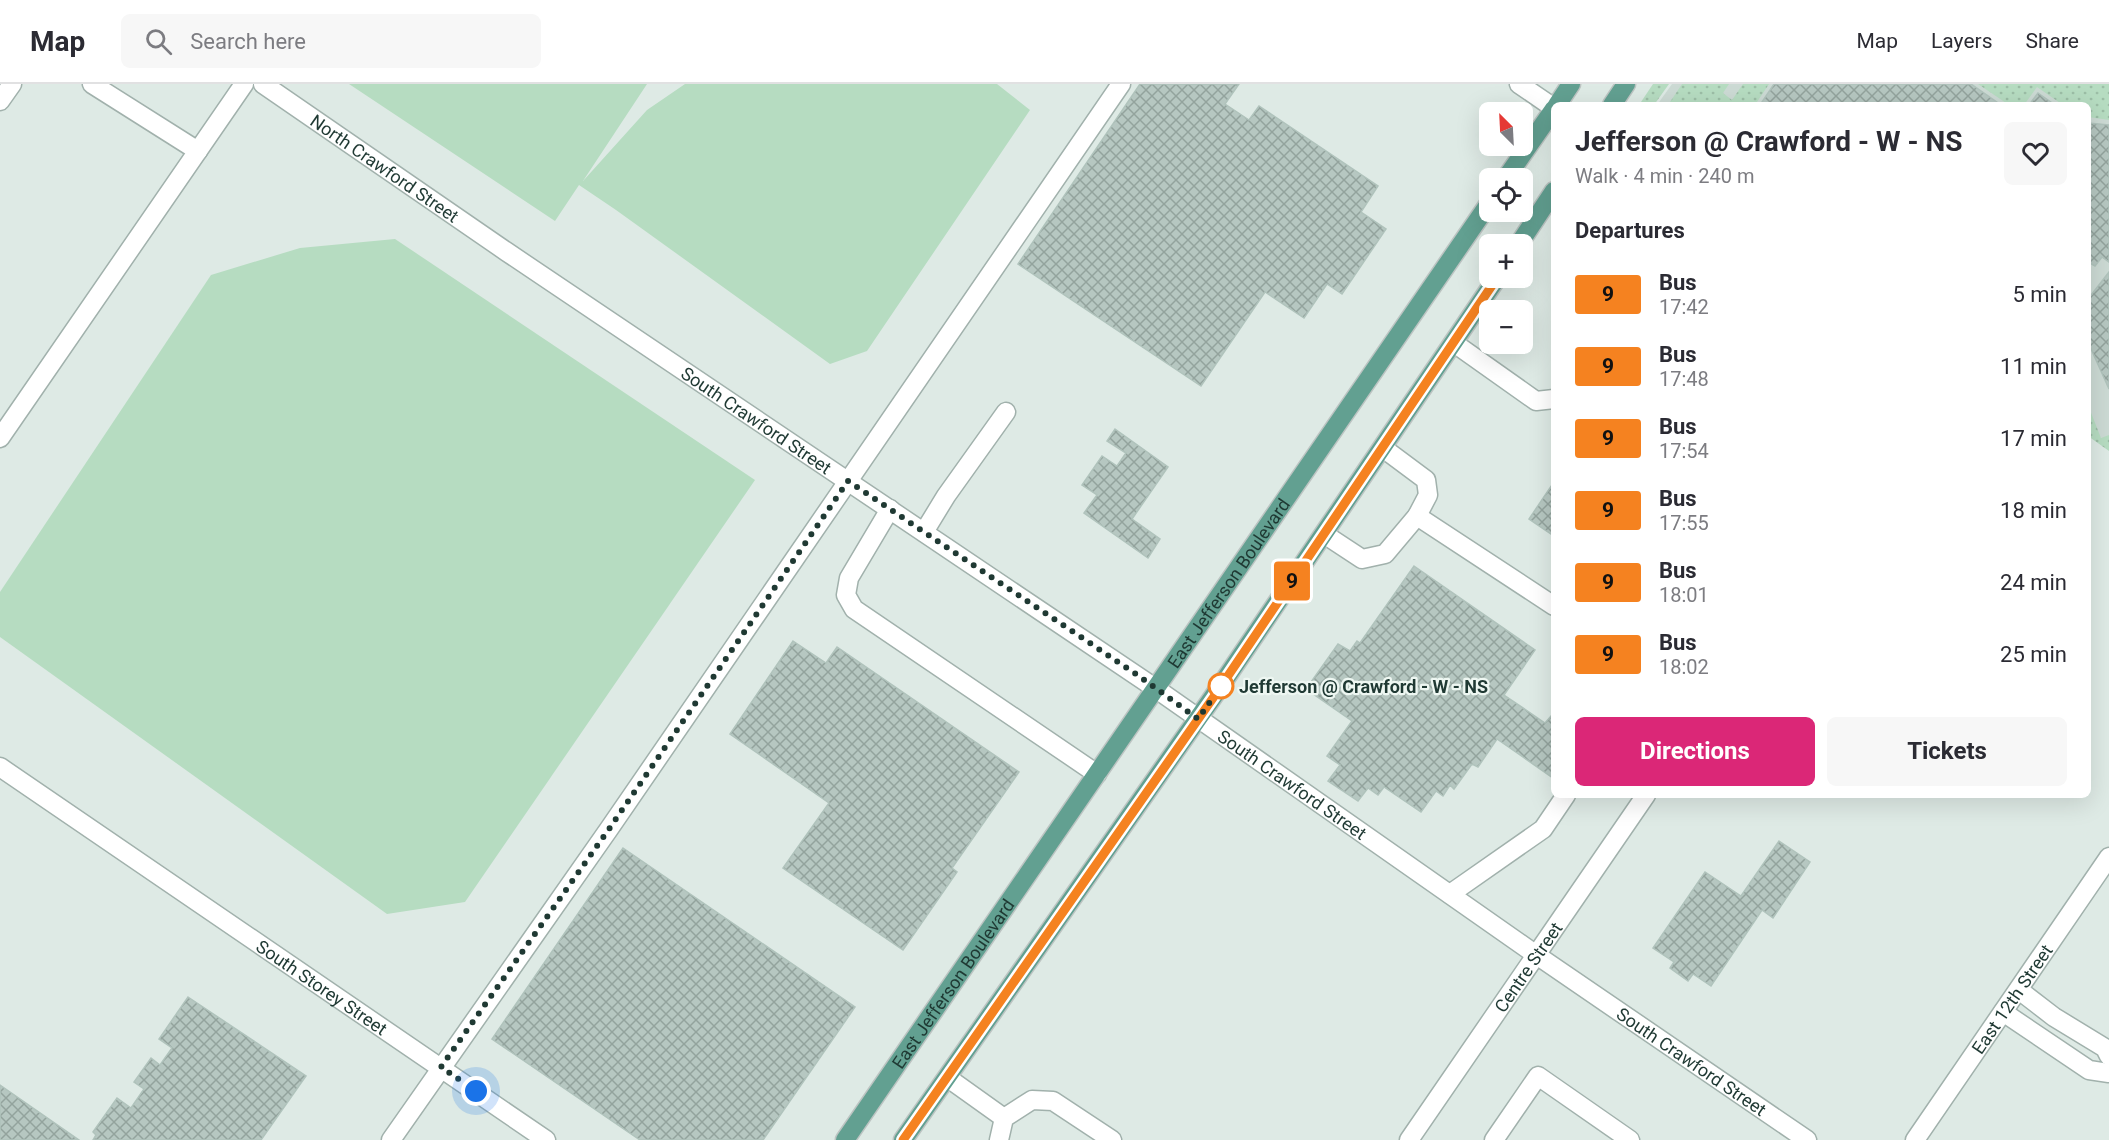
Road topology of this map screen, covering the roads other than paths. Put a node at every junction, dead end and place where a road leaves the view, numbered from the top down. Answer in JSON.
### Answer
{"nodes":[{"id":1,"x":12,"y":84,"type":"edge"},
{"id":2,"x":92,"y":84,"type":"edge"},
{"id":3,"x":244,"y":84,"type":"edge"},
{"id":4,"x":263,"y":84,"type":"edge"},
{"id":5,"x":1120,"y":84,"type":"edge"},
{"id":6,"x":1519,"y":84,"type":"edge"},
{"id":7,"x":1572,"y":84,"type":"edge"},
{"id":8,"x":1626,"y":84,"type":"edge"},
{"id":9,"x":0,"y":101,"type":"edge"},
{"id":10,"x":1559,"y":102,"type":"edge"},
{"id":11,"x":1614,"y":102,"type":"edge"},
{"id":12,"x":1551,"y":104,"type":"edge"},
{"id":13,"x":1551,"y":113,"type":"edge"},
{"id":14,"x":198,"y":151,"type":"junction"},
{"id":15,"x":1513,"y":168,"type":"edge"},
{"id":16,"x":1551,"y":196,"type":"edge"},
{"id":17,"x":1479,"y":218,"type":"edge"},
{"id":18,"x":1526,"y":234,"type":"edge"},
{"id":19,"x":507,"y":252,"type":"joint"},
{"id":20,"x":1490,"y":288,"type":"edge"},
{"id":21,"x":1454,"y":343,"type":"junction"},
{"id":22,"x":1551,"y":399,"type":"edge"},
{"id":23,"x":1006,"y":412,"type":"dead end"},
{"id":24,"x":0,"y":438,"type":"edge"},
{"id":25,"x":1383,"y":448,"type":"junction"},
{"id":26,"x":848,"y":481,"type":"junction"},
{"id":27,"x":890,"y":509,"type":"junction"},
{"id":28,"x":1417,"y":516,"type":"junction"},
{"id":29,"x":924,"y":532,"type":"junction"},
{"id":30,"x":1324,"y":534,"type":"junction"},
{"id":31,"x":1551,"y":604,"type":"edge"},
{"id":32,"x":1155,"y":688,"type":"junction"},
{"id":33,"x":1198,"y":719,"type":"junction"},
{"id":34,"x":0,"y":767,"type":"edge"},
{"id":35,"x":1097,"y":774,"type":"junction"},
{"id":36,"x":1564,"y":798,"type":"edge"},
{"id":37,"x":1644,"y":798,"type":"edge"},
{"id":38,"x":2109,"y":857,"type":"edge"},
{"id":39,"x":1450,"y":894,"type":"junction"},
{"id":40,"x":1535,"y":954,"type":"junction"},
{"id":41,"x":2019,"y":990,"type":"junction"},
{"id":42,"x":2003,"y":1012,"type":"junction"},
{"id":43,"x":2109,"y":1056,"type":"edge"},
{"id":44,"x":441,"y":1067,"type":"junction"},
{"id":45,"x":2109,"y":1073,"type":"edge"},
{"id":46,"x":948,"y":1078,"type":"junction"},
{"id":47,"x":1004,"y":1118,"type":"junction"},
{"id":48,"x":391,"y":1140,"type":"edge"},
{"id":49,"x":546,"y":1140,"type":"edge"},
{"id":50,"x":845,"y":1140,"type":"edge"},
{"id":51,"x":903,"y":1140,"type":"edge"},
{"id":52,"x":999,"y":1140,"type":"edge"},
{"id":53,"x":1112,"y":1140,"type":"edge"},
{"id":54,"x":1409,"y":1140,"type":"edge"},
{"id":55,"x":1494,"y":1140,"type":"edge"},
{"id":56,"x":1630,"y":1140,"type":"edge"},
{"id":57,"x":1807,"y":1140,"type":"edge"},
{"id":58,"x":1915,"y":1140,"type":"edge"}],
"edges":[{"from":1,"to":9,"type":"street"},
{"from":2,"to":14,"type":"street"},
{"from":3,"to":14,"type":"street"},
{"from":4,"to":19,"type":"street","name":"North Crawford Street"},
{"from":5,"to":26,"type":"street"},
{"from":6,"to":12,"type":"street"},
{"from":7,"to":10,"type":"main road"},
{"from":8,"to":11,"type":"main road"},
{"from":13,"to":15,"type":"main road"},
{"from":14,"to":24,"type":"street"},
{"from":16,"to":18,"type":"main road"},
{"from":17,"to":32,"type":"main road","name":"East Jefferson Boulevard"},
{"from":19,"to":26,"type":"street","name":"South Crawford Street"},
{"from":20,"to":21,"type":"main road"},
{"from":21,"to":22,"type":"street"},
{"from":21,"to":25,"type":"main road"},
{"from":23,"to":29,"type":"street"},
{"from":25,"to":28,"type":"street"},
{"from":25,"to":30,"type":"main road"},
{"from":26,"to":27,"type":"street","name":"South Crawford Street"},
{"from":26,"to":44,"type":"street"},
{"from":27,"to":29,"type":"street","name":"South Crawford Street"},
{"from":27,"to":35,"type":"street"},
{"from":28,"to":30,"type":"street"},
{"from":28,"to":31,"type":"street"},
{"from":29,"to":32,"type":"street","name":"South Crawford Street"},
{"from":30,"to":33,"type":"main road"},
{"from":32,"to":33,"type":"street","name":"South Crawford Street"},
{"from":32,"to":35,"type":"main road","name":"East Jefferson Boulevard"},
{"from":33,"to":39,"type":"street","name":"South Crawford Street"},
{"from":33,"to":46,"type":"main road"},
{"from":34,"to":44,"type":"street","name":"South Storey Street"},
{"from":35,"to":50,"type":"main road","name":"East Jefferson Boulevard"},
{"from":36,"to":39,"type":"street"},
{"from":37,"to":40,"type":"street","name":"Centre Street"},
{"from":38,"to":41,"type":"street","name":"East 12th Street"},
{"from":39,"to":40,"type":"street","name":"South Crawford Street"},
{"from":40,"to":54,"type":"street","name":"Centre Street"},
{"from":40,"to":57,"type":"street","name":"South Crawford Street"},
{"from":41,"to":42,"type":"street","name":"East 12th Street"},
{"from":41,"to":43,"type":"street"},
{"from":42,"to":45,"type":"street"},
{"from":42,"to":58,"type":"street","name":"East 12th Street"},
{"from":44,"to":48,"type":"street"},
{"from":44,"to":49,"type":"street","name":"South Storey Street"},
{"from":46,"to":47,"type":"street"},
{"from":46,"to":51,"type":"main road"},
{"from":47,"to":52,"type":"street"},
{"from":47,"to":53,"type":"street"},
{"from":55,"to":56,"type":"street"}]}
